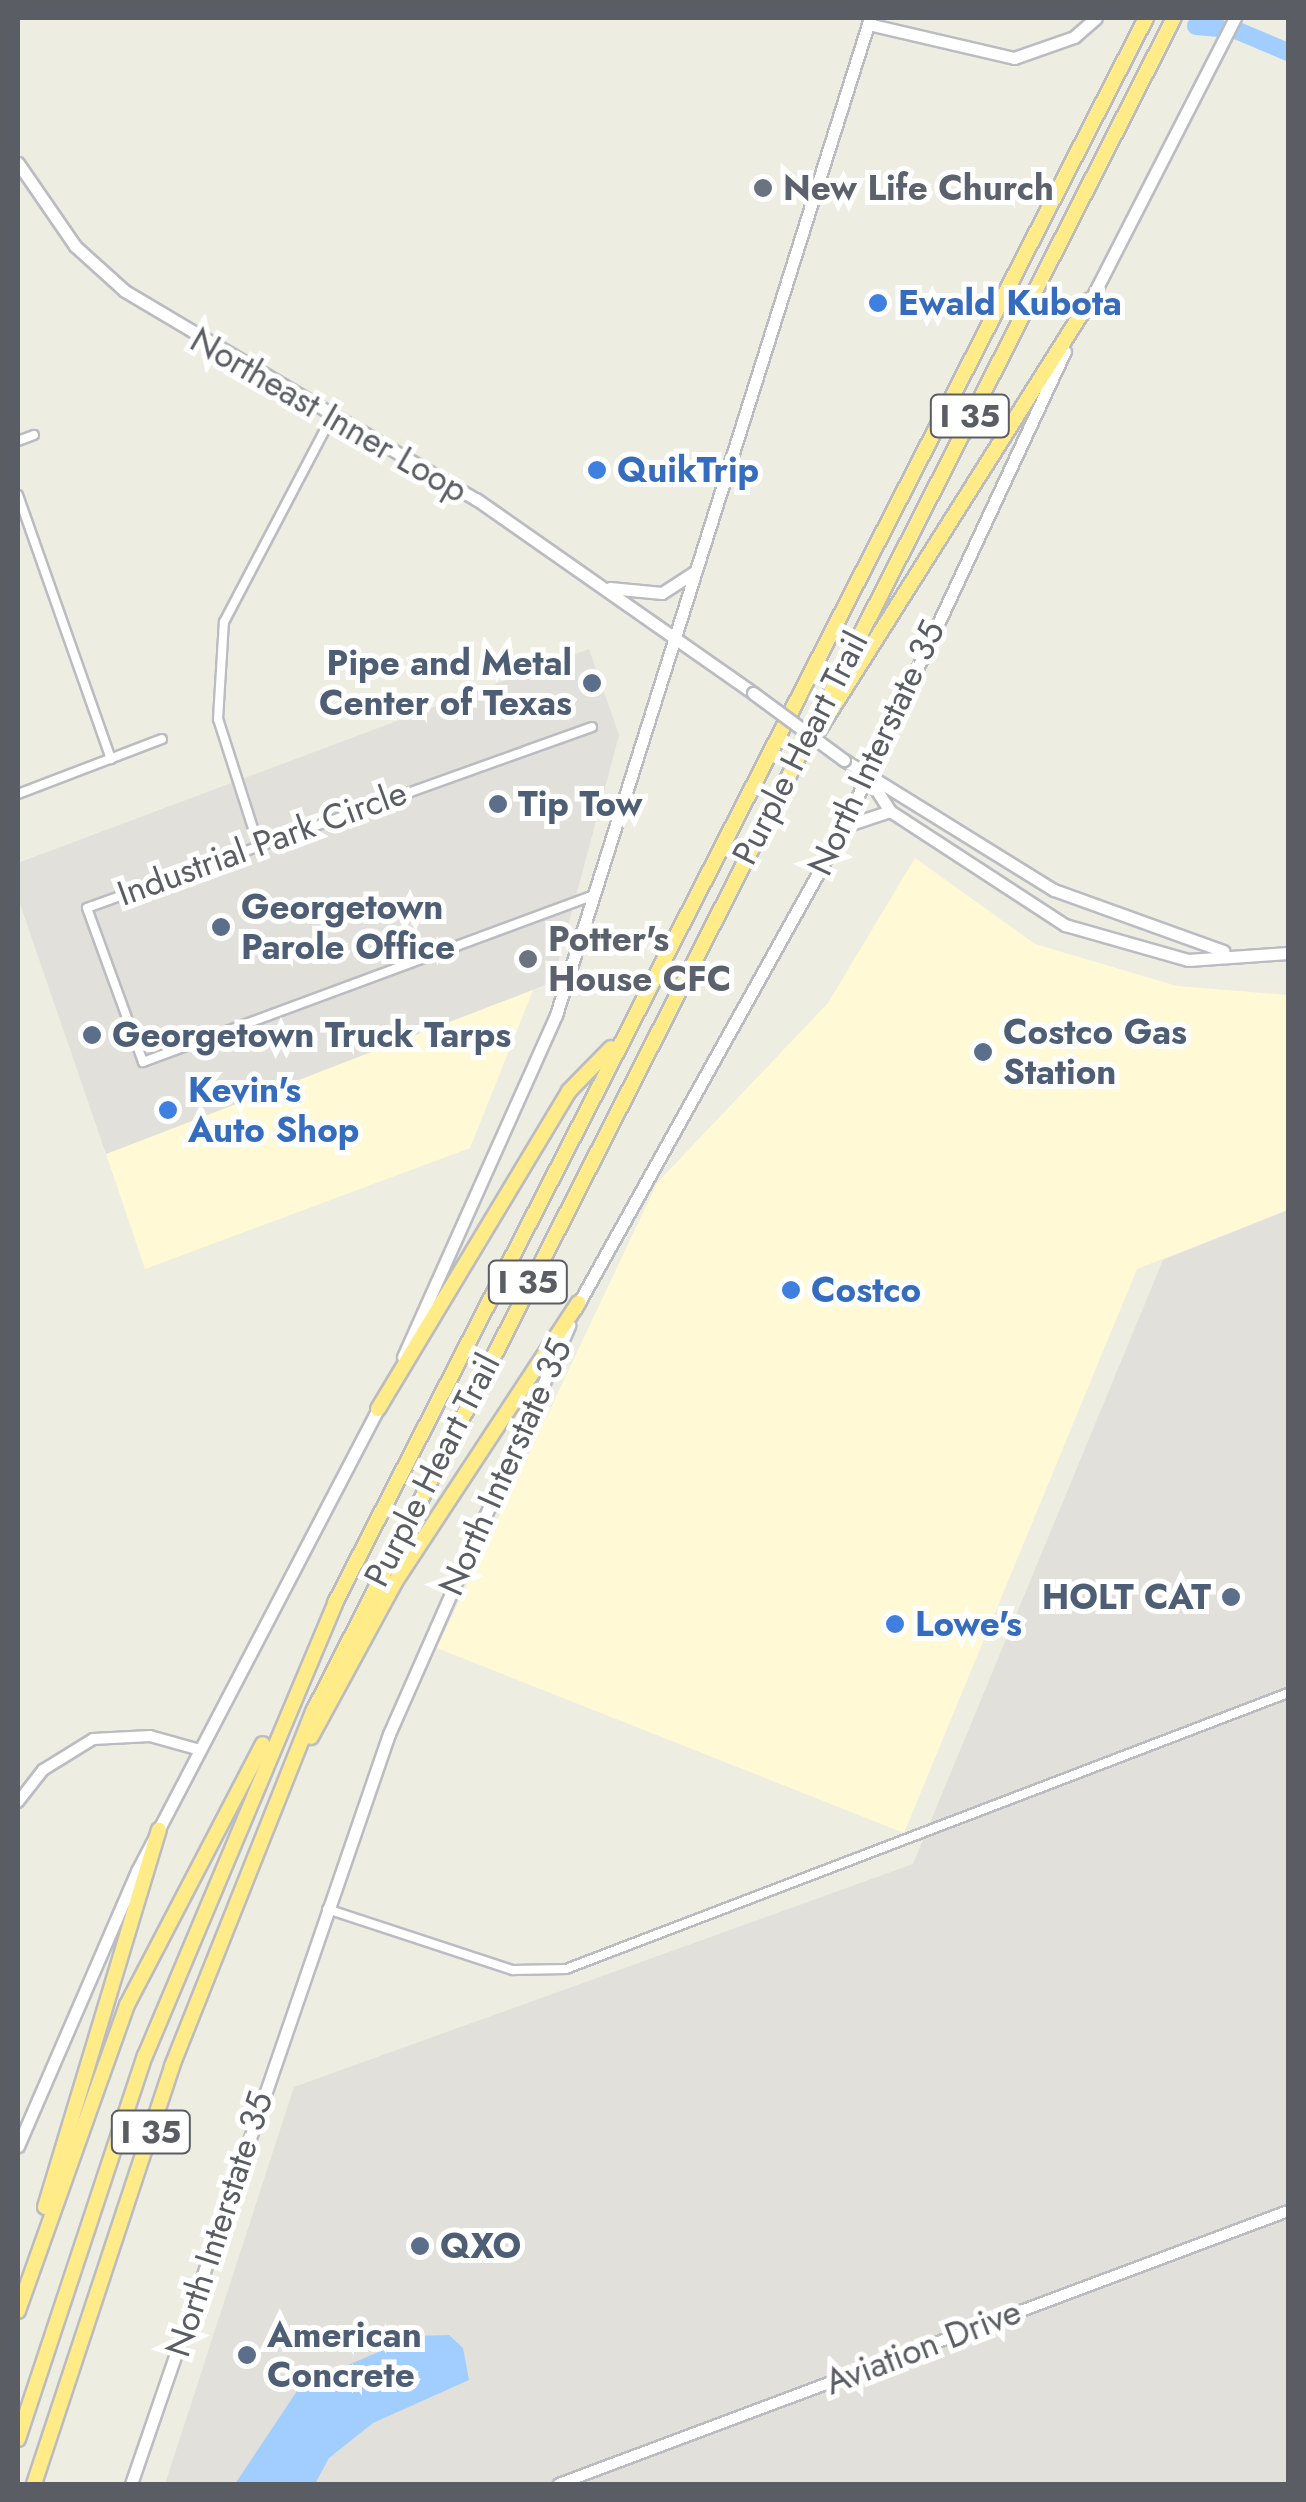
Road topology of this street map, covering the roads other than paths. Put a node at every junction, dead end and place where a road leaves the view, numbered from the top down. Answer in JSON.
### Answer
{"nodes":[{"id":1,"x":1096,"y":18,"type":"edge"},
{"id":2,"x":1146,"y":18,"type":"edge"},
{"id":3,"x":1174,"y":18,"type":"edge"},
{"id":4,"x":1235,"y":18,"type":"edge"},
{"id":5,"x":869,"y":21,"type":"edge"},
{"id":6,"x":18,"y":163,"type":"edge"},
{"id":7,"x":1090,"y":300,"type":"junction"},
{"id":8,"x":333,"y":413,"type":"junction"},
{"id":9,"x":34,"y":434,"type":"dead end"},
{"id":10,"x":18,"y":441,"type":"edge"},
{"id":11,"x":18,"y":495,"type":"edge"},
{"id":12,"x":694,"y":572,"type":"junction"},
{"id":13,"x":609,"y":588,"type":"junction"},
{"id":14,"x":673,"y":635,"type":"junction"},
{"id":15,"x":592,"y":728,"type":"dead end"},
{"id":16,"x":162,"y":739,"type":"dead end"},
{"id":17,"x":111,"y":758,"type":"junction"},
{"id":18,"x":868,"y":776,"type":"junction"},
{"id":19,"x":782,"y":784,"type":"junction"},
{"id":20,"x":18,"y":794,"type":"edge"},
{"id":21,"x":890,"y":811,"type":"junction"},
{"id":22,"x":842,"y":830,"type":"junction"},
{"id":23,"x":258,"y":844,"type":"junction"},
{"id":24,"x":594,"y":895,"type":"junction"},
{"id":25,"x":1223,"y":950,"type":"junction"},
{"id":26,"x":1288,"y":952,"type":"edge"},
{"id":27,"x":622,"y":1037,"type":"junction"},
{"id":28,"x":578,"y":1303,"type":"junction"},
{"id":29,"x":378,"y":1408,"type":"junction"},
{"id":30,"x":1288,"y":1693,"type":"edge"},
{"id":31,"x":293,"y":1694,"type":"junction"},
{"id":32,"x":200,"y":1750,"type":"junction"},
{"id":33,"x":285,"y":1786,"type":"junction"},
{"id":34,"x":18,"y":1802,"type":"edge"},
{"id":35,"x":159,"y":1830,"type":"junction"},
{"id":36,"x":327,"y":1909,"type":"junction"},
{"id":37,"x":18,"y":2146,"type":"edge"},
{"id":38,"x":1288,"y":2211,"type":"edge"},
{"id":39,"x":30,"y":2270,"type":"junction"},
{"id":40,"x":18,"y":2310,"type":"edge"},
{"id":41,"x":18,"y":2440,"type":"edge"},
{"id":42,"x":34,"y":2484,"type":"edge"},
{"id":43,"x":131,"y":2484,"type":"edge"},
{"id":44,"x":558,"y":2484,"type":"edge"}],
"edges":[{"from":1,"to":5,"type":"main road"},
{"from":2,"to":27,"type":"highway","name":"Purple Heart Trail","number":"I 35"},
{"from":3,"to":19,"type":"highway","name":"Purple Heart Trail","number":"I 35"},
{"from":4,"to":7,"type":"main road","name":"North Interstate 35"},
{"from":5,"to":12,"type":"main road"},
{"from":6,"to":8,"type":"main road","name":"Northeast Inner Loop"},
{"from":7,"to":18,"type":"main road","name":"North Interstate 35"},
{"from":7,"to":19,"type":"highway"},
{"from":8,"to":13,"type":"main road","name":"Northeast Inner Loop"},
{"from":8,"to":23,"type":"street"},
{"from":9,"to":10,"type":"street"},
{"from":11,"to":17,"type":"street"},
{"from":12,"to":13,"type":"main road"},
{"from":12,"to":14,"type":"main road"},
{"from":13,"to":14,"type":"main road","name":"Northeast Inner Loop"},
{"from":14,"to":18,"type":"main road","name":"Northeast Inner Loop","bridge":true},
{"from":14,"to":24,"type":"main road"},
{"from":15,"to":23,"type":"street","name":"Industrial Park Circle"},
{"from":16,"to":17,"type":"street"},
{"from":17,"to":20,"type":"street"},
{"from":18,"to":21,"type":"main road"},
{"from":18,"to":22,"type":"main road","name":"North Interstate 35"},
{"from":18,"to":25,"type":"main road"},
{"from":19,"to":33,"type":"highway","name":"Purple Heart Trail","number":"I 35"},
{"from":21,"to":22,"type":"main road"},
{"from":21,"to":25,"type":"main road"},
{"from":22,"to":28,"type":"main road","name":"North Interstate 35"},
{"from":23,"to":24,"type":"street","name":"Industrial Park Circle"},
{"from":24,"to":29,"type":"main road"},
{"from":25,"to":26,"type":"main road"},
{"from":27,"to":29,"type":"highway"},
{"from":27,"to":31,"type":"highway","name":"Purple Heart Trail","number":"I 35"},
{"from":28,"to":33,"type":"highway"},
{"from":28,"to":36,"type":"main road","name":"North Interstate 35"},
{"from":29,"to":32,"type":"main road"},
{"from":30,"to":36,"type":"street"},
{"from":31,"to":39,"type":"highway"},
{"from":31,"to":41,"type":"highway","name":"Purple Heart Trail","number":"I 35"},
{"from":32,"to":34,"type":"street"},
{"from":32,"to":35,"type":"main road"},
{"from":33,"to":42,"type":"highway","name":"Purple Heart Trail","number":"I 35"},
{"from":35,"to":37,"type":"main road"},
{"from":35,"to":39,"type":"highway"},
{"from":36,"to":43,"type":"main road","name":"North Interstate 35"},
{"from":38,"to":44,"type":"street","name":"Aviation Drive"},
{"from":39,"to":40,"type":"highway"}]}
